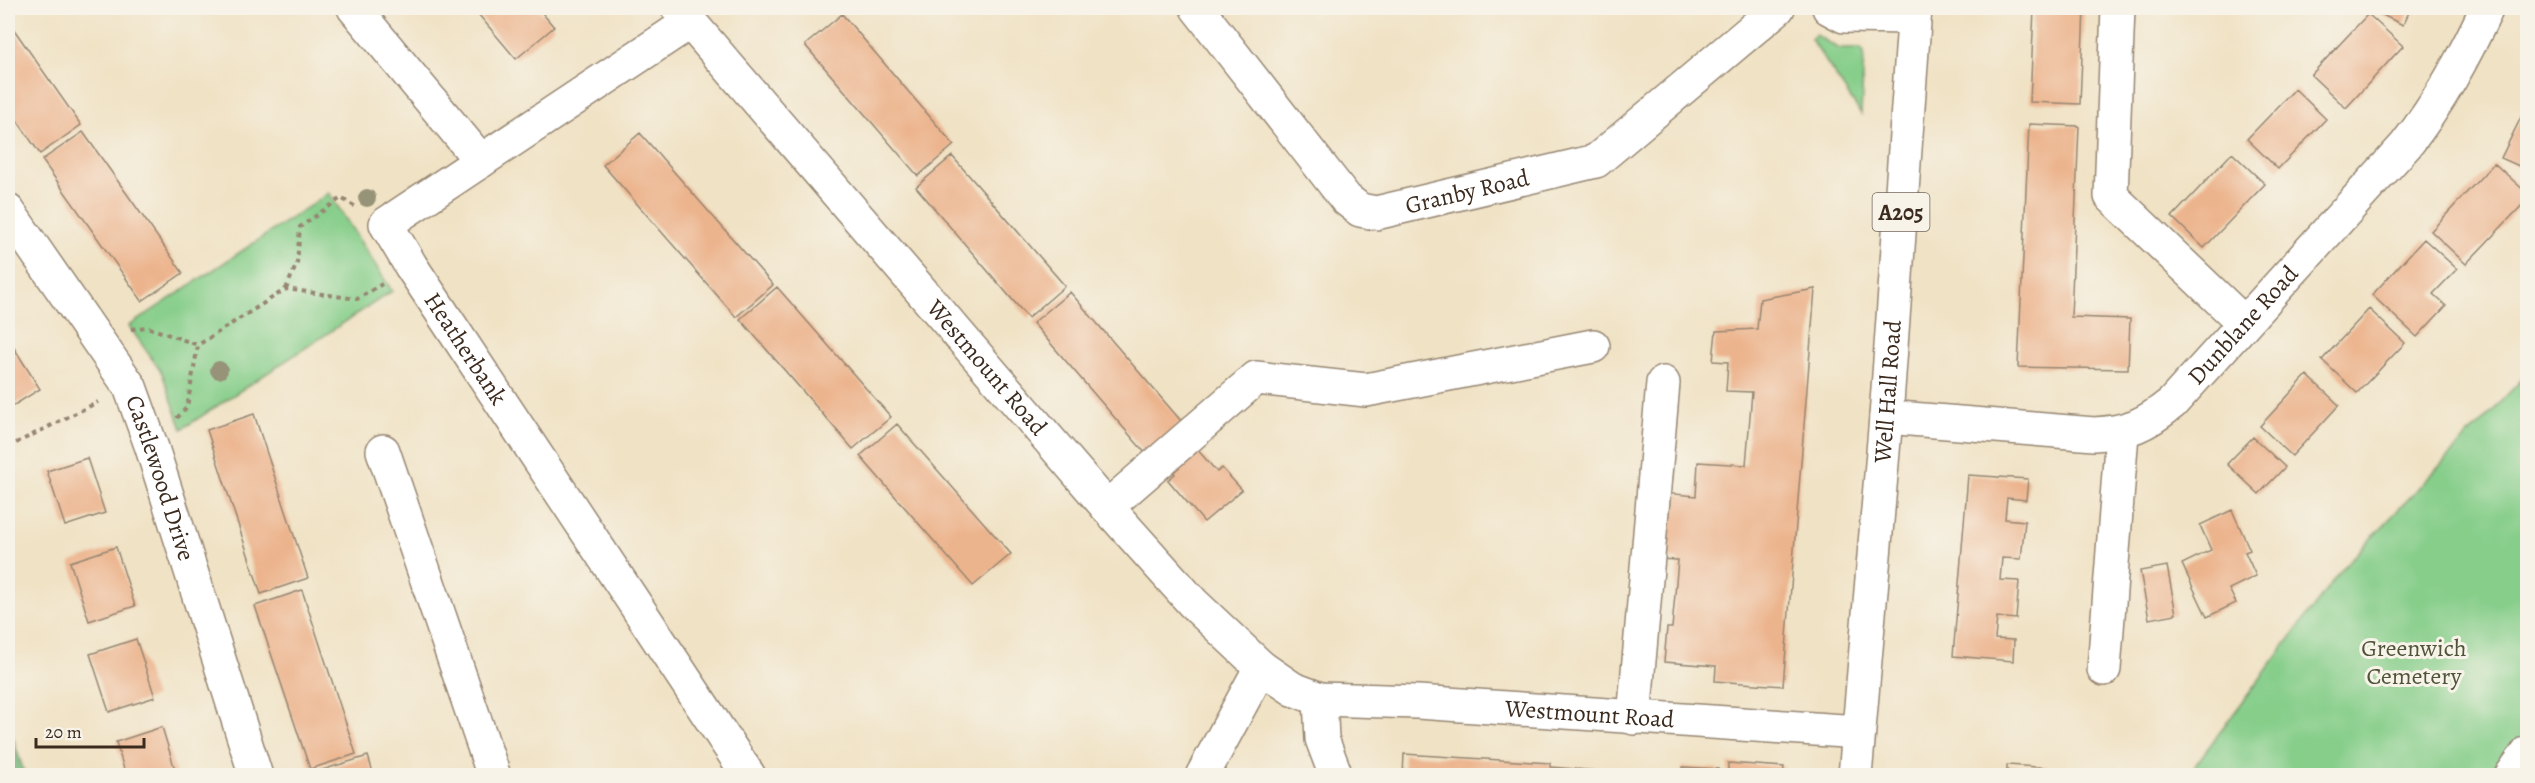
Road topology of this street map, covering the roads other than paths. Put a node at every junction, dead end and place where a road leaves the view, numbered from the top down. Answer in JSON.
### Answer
{"nodes":[{"id":1,"x":354,"y":8,"type":"edge"},
{"id":2,"x":1197,"y":8,"type":"edge"},
{"id":3,"x":1778,"y":8,"type":"edge"},
{"id":4,"x":1829,"y":8,"type":"edge"},
{"id":5,"x":2118,"y":8,"type":"edge"},
{"id":6,"x":2487,"y":8,"type":"edge"},
{"id":7,"x":1915,"y":12,"type":"edge"},
{"id":8,"x":684,"y":15,"type":"edge"},
{"id":9,"x":482,"y":161,"type":"junction"},
{"id":10,"x":8,"y":211,"type":"edge"},
{"id":11,"x":2244,"y":323,"type":"junction"},
{"id":12,"x":1593,"y":346,"type":"dead end"},
{"id":13,"x":1663,"y":383,"type":"dead end"},
{"id":14,"x":1886,"y":417,"type":"junction"},
{"id":15,"x":2122,"y":433,"type":"junction"},
{"id":16,"x":383,"y":451,"type":"dead end"},
{"id":17,"x":1107,"y":507,"type":"junction"},
{"id":18,"x":1262,"y":667,"type":"junction"},
{"id":19,"x":2104,"y":669,"type":"dead end"},
{"id":20,"x":1320,"y":699,"type":"junction"},
{"id":21,"x":1634,"y":718,"type":"junction"},
{"id":22,"x":1858,"y":732,"type":"junction"},
{"id":23,"x":2528,"y":752,"type":"edge"},
{"id":24,"x":256,"y":776,"type":"edge"},
{"id":25,"x":494,"y":776,"type":"edge"},
{"id":26,"x":749,"y":776,"type":"edge"},
{"id":27,"x":1202,"y":776,"type":"edge"},
{"id":28,"x":1336,"y":776,"type":"edge"},
{"id":29,"x":1855,"y":776,"type":"edge"},
{"id":30,"x":2511,"y":776,"type":"edge"}],
"edges":[{"from":1,"to":9,"type":"main road"},
{"from":2,"to":3,"type":"main road","name":"Granby Road"},
{"from":4,"to":7,"type":"main road"},
{"from":5,"to":11,"type":"main road"},
{"from":6,"to":11,"type":"main road","name":"Dunblane Road"},
{"from":7,"to":14,"type":"main road","name":"Well Hall Road","number":"A205"},
{"from":8,"to":9,"type":"main road"},
{"from":8,"to":17,"type":"main road","name":"Westmount Road"},
{"from":9,"to":26,"type":"main road","name":"Heatherbank"},
{"from":10,"to":24,"type":"main road","name":"Castlewood Drive"},
{"from":11,"to":15,"type":"main road","name":"Dunblane Road"},
{"from":12,"to":17,"type":"main road"},
{"from":13,"to":21,"type":"main road"},
{"from":14,"to":15,"type":"main road","name":"Dunblane Road"},
{"from":14,"to":22,"type":"main road","name":"Well Hall Road","number":"A205"},
{"from":15,"to":19,"type":"main road"},
{"from":16,"to":25,"type":"main road"},
{"from":17,"to":18,"type":"main road","name":"Westmount Road"},
{"from":18,"to":20,"type":"main road","name":"Westmount Road"},
{"from":18,"to":27,"type":"main road"},
{"from":20,"to":21,"type":"main road","name":"Westmount Road"},
{"from":20,"to":28,"type":"main road"},
{"from":21,"to":22,"type":"main road","name":"Westmount Road"},
{"from":22,"to":29,"type":"main road","name":"Well Hall Road","number":"A205"},
{"from":23,"to":30,"type":"main road"}]}
